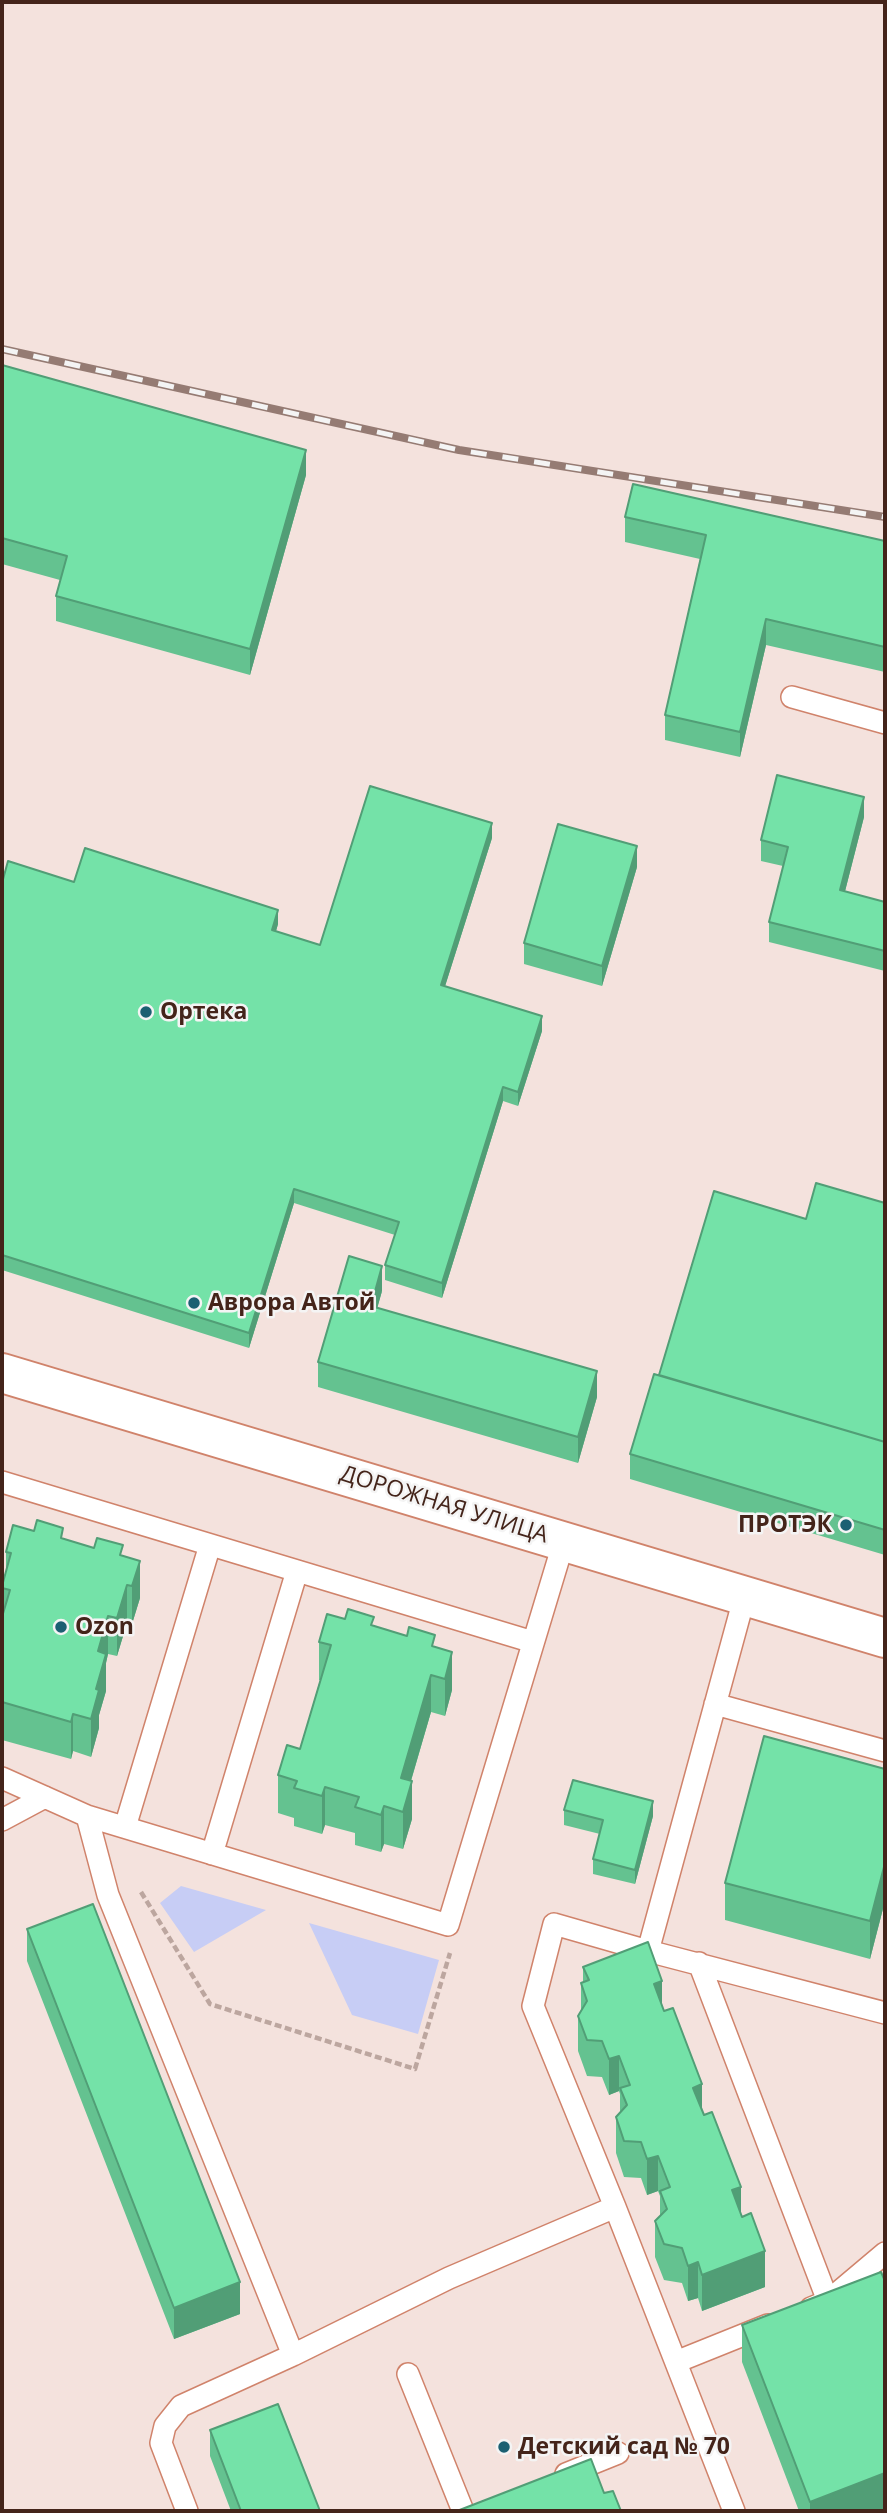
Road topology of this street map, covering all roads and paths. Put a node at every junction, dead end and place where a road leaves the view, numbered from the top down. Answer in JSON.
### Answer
{"nodes":[{"id":1,"x":792,"y":697,"type":"dead end"},
{"id":2,"x":885,"y":723,"type":"edge"},
{"id":3,"x":2,"y":1373,"type":"edge"},
{"id":4,"x":2,"y":1482,"type":"edge"},
{"id":5,"x":564,"y":1541,"type":"junction"},
{"id":6,"x":210,"y":1545,"type":"junction"},
{"id":7,"x":298,"y":1571,"type":"junction"},
{"id":8,"x":745,"y":1595,"type":"junction"},
{"id":9,"x":885,"y":1638,"type":"edge"},
{"id":10,"x":533,"y":1642,"type":"junction"},
{"id":11,"x":715,"y":1704,"type":"junction"},
{"id":12,"x":885,"y":1751,"type":"edge"},
{"id":13,"x":2,"y":1778,"type":"edge"},
{"id":14,"x":45,"y":1797,"type":"junction"},
{"id":15,"x":87,"y":1816,"type":"junction"},
{"id":16,"x":2,"y":1820,"type":"edge"},
{"id":17,"x":124,"y":1827,"type":"junction"},
{"id":18,"x":212,"y":1854,"type":"junction"},
{"id":19,"x":136,"y":1883,"type":"dead end"},
{"id":20,"x":448,"y":1925,"type":"junction"},
{"id":21,"x":648,"y":1951,"type":"junction"},
{"id":22,"x":699,"y":1963,"type":"junction"},
{"id":23,"x":885,"y":2013,"type":"edge"},
{"id":24,"x":615,"y":2207,"type":"junction"},
{"id":25,"x":885,"y":2253,"type":"edge"},
{"id":26,"x":828,"y":2301,"type":"junction"},
{"id":27,"x":293,"y":2356,"type":"junction"},
{"id":28,"x":676,"y":2362,"type":"junction"},
{"id":29,"x":408,"y":2374,"type":"dead end"},
{"id":30,"x":618,"y":2453,"type":"dead end"},
{"id":31,"x":545,"y":2482,"type":"edge"},
{"id":32,"x":187,"y":2511,"type":"edge"},
{"id":33,"x":463,"y":2511,"type":"edge"},
{"id":34,"x":734,"y":2511,"type":"edge"}],
"edges":[{"from":1,"to":2,"type":"lane"},
{"from":3,"to":5,"type":"street","name":"ДОРОЖНАЯ УЛИЦА"},
{"from":4,"to":6,"type":"lane"},
{"from":5,"to":8,"type":"street","name":"ДОРОЖНАЯ УЛИЦА"},
{"from":5,"to":10,"type":"lane"},
{"from":6,"to":7,"type":"lane"},
{"from":6,"to":17,"type":"lane"},
{"from":7,"to":10,"type":"lane"},
{"from":7,"to":18,"type":"lane"},
{"from":8,"to":9,"type":"street","name":"ДОРОЖНАЯ УЛИЦА"},
{"from":8,"to":11,"type":"lane"},
{"from":10,"to":20,"type":"lane"},
{"from":11,"to":12,"type":"lane"},
{"from":11,"to":21,"type":"lane"},
{"from":13,"to":14,"type":"lane"},
{"from":14,"to":15,"type":"lane"},
{"from":14,"to":16,"type":"lane"},
{"from":15,"to":17,"type":"lane"},
{"from":15,"to":27,"type":"lane"},
{"from":17,"to":18,"type":"lane"},
{"from":18,"to":20,"type":"lane"},
{"from":19,"to":20,"type":"path"},
{"from":21,"to":22,"type":"lane"},
{"from":21,"to":24,"type":"lane"},
{"from":22,"to":23,"type":"lane"},
{"from":22,"to":26,"type":"lane"},
{"from":24,"to":27,"type":"lane"},
{"from":24,"to":28,"type":"lane"},
{"from":25,"to":26,"type":"lane"},
{"from":26,"to":28,"type":"lane"},
{"from":27,"to":32,"type":"lane"},
{"from":28,"to":34,"type":"lane"},
{"from":29,"to":33,"type":"lane"},
{"from":30,"to":31,"type":"lane"}]}
